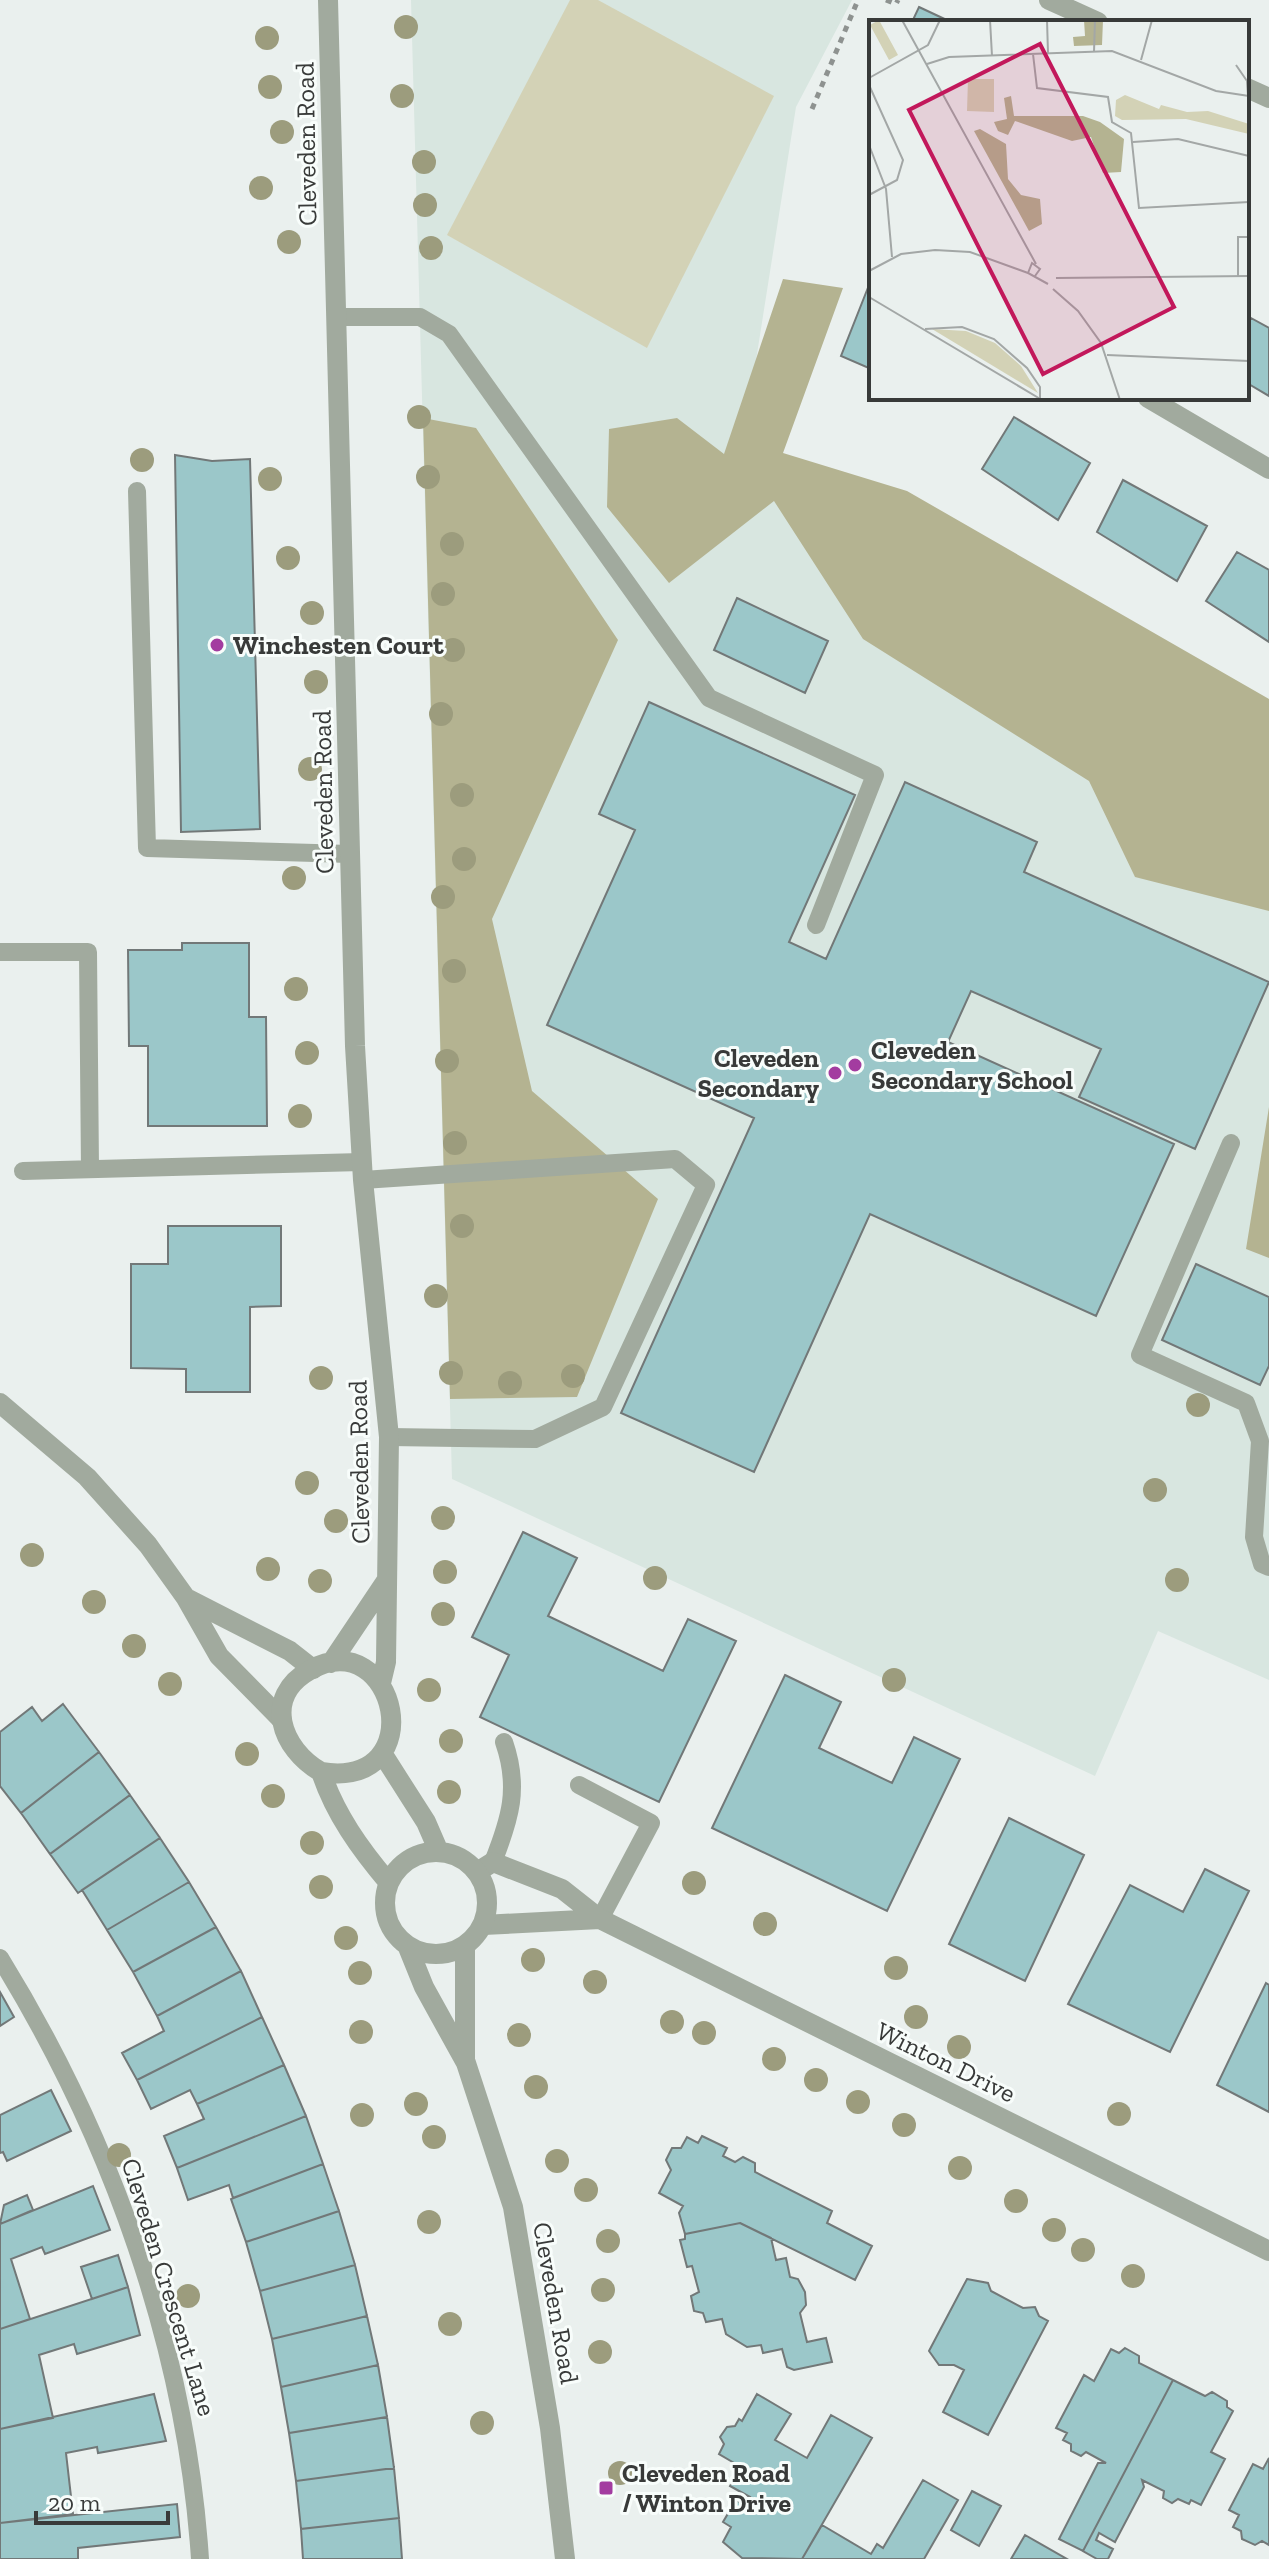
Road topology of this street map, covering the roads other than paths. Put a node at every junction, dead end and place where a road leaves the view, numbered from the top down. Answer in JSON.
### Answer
{"nodes":[{"id":1,"x":328,"y":0,"type":"edge"},
{"id":2,"x":1049,"y":0,"type":"edge"},
{"id":3,"x":1094,"y":20,"type":"edge"},
{"id":4,"x":1249,"y":89,"type":"edge"},
{"id":5,"x":1269,"y":98,"type":"edge"},
{"id":6,"x":337,"y":317,"type":"junction"},
{"id":7,"x":1151,"y":400,"type":"edge"},
{"id":8,"x":1269,"y":469,"type":"edge"},
{"id":9,"x":137,"y":491,"type":"dead end"},
{"id":10,"x":350,"y":854,"type":"junction"},
{"id":11,"x":816,"y":925,"type":"dead end"},
{"id":12,"x":0,"y":952,"type":"edge"},
{"id":13,"x":1231,"y":1143,"type":"dead end"},
{"id":14,"x":90,"y":1169,"type":"junction"},
{"id":15,"x":23,"y":1171,"type":"dead end"},
{"id":16,"x":362,"y":1171,"type":"junction"},
{"id":17,"x":0,"y":1403,"type":"edge"},
{"id":18,"x":389,"y":1437,"type":"junction"},
{"id":19,"x":1269,"y":1567,"type":"edge"},
{"id":20,"x":386,"y":1581,"type":"junction"},
{"id":21,"x":186,"y":1598,"type":"junction"},
{"id":22,"x":322,"y":1666,"type":"junction"},
{"id":23,"x":381,"y":1683,"type":"junction"},
{"id":24,"x":282,"y":1720,"type":"junction"},
{"id":25,"x":504,"y":1742,"type":"dead end"},
{"id":26,"x":382,"y":1753,"type":"junction"},
{"id":27,"x":321,"y":1772,"type":"junction"},
{"id":28,"x":579,"y":1785,"type":"dead end"},
{"id":29,"x":439,"y":1852,"type":"junction"},
{"id":30,"x":485,"y":1867,"type":"junction"},
{"id":31,"x":389,"y":1883,"type":"junction"},
{"id":32,"x":600,"y":1919,"type":"junction"},
{"id":33,"x":483,"y":1925,"type":"junction"},
{"id":34,"x":407,"y":1945,"type":"junction"},
{"id":35,"x":465,"y":1946,"type":"junction"},
{"id":36,"x":0,"y":1958,"type":"edge"},
{"id":37,"x":466,"y":2063,"type":"junction"},
{"id":38,"x":1269,"y":2251,"type":"edge"},
{"id":39,"x":200,"y":2559,"type":"edge"},
{"id":40,"x":565,"y":2559,"type":"edge"}],
"edges":[{"from":1,"to":6,"type":"street","name":"Cleveden Road"},
{"from":2,"to":3,"type":"street"},
{"from":4,"to":5,"type":"street"},
{"from":6,"to":10,"type":"street","name":"Cleveden Road"},
{"from":6,"to":11,"type":"lane"},
{"from":7,"to":8,"type":"street"},
{"from":9,"to":10,"type":"lane"},
{"from":10,"to":16,"type":"street","name":"Cleveden Road"},
{"from":12,"to":14,"type":"lane"},
{"from":13,"to":19,"type":"lane"},
{"from":14,"to":15,"type":"lane"},
{"from":14,"to":16,"type":"lane"},
{"from":16,"to":18,"type":"street","name":"Cleveden Road"},
{"from":16,"to":18,"type":"lane"},
{"from":17,"to":21,"type":"street"},
{"from":18,"to":20,"type":"street","name":"Cleveden Road"},
{"from":20,"to":22,"type":"street","name":"Cleveden Road"},
{"from":20,"to":23,"type":"street","name":"Cleveden Road"},
{"from":21,"to":22,"type":"street"},
{"from":21,"to":24,"type":"street"},
{"from":22,"to":23,"type":"street"},
{"from":22,"to":24,"type":"street","name":"Cleveden Road"},
{"from":23,"to":26,"type":"street","name":"Cleveden Road"},
{"from":24,"to":27,"type":"street"},
{"from":25,"to":30,"type":"lane"},
{"from":26,"to":27,"type":"street"},
{"from":26,"to":29,"type":"street"},
{"from":27,"to":31,"type":"street"},
{"from":28,"to":32,"type":"lane"},
{"from":29,"to":30,"type":"street"},
{"from":29,"to":31,"type":"street"},
{"from":30,"to":32,"type":"street","name":"Winton Drive"},
{"from":30,"to":33,"type":"street"},
{"from":31,"to":34,"type":"street","name":"Cleveden Road"},
{"from":32,"to":33,"type":"street","name":"Winton Drive"},
{"from":32,"to":38,"type":"street","name":"Winton Drive"},
{"from":33,"to":35,"type":"street"},
{"from":34,"to":35,"type":"street"},
{"from":34,"to":37,"type":"street","name":"Cleveden Road"},
{"from":35,"to":37,"type":"street","name":"Cleveden Road"},
{"from":36,"to":39,"type":"lane","name":"Cleveden Crescent Lane"},
{"from":37,"to":40,"type":"street","name":"Cleveden Road"}]}
